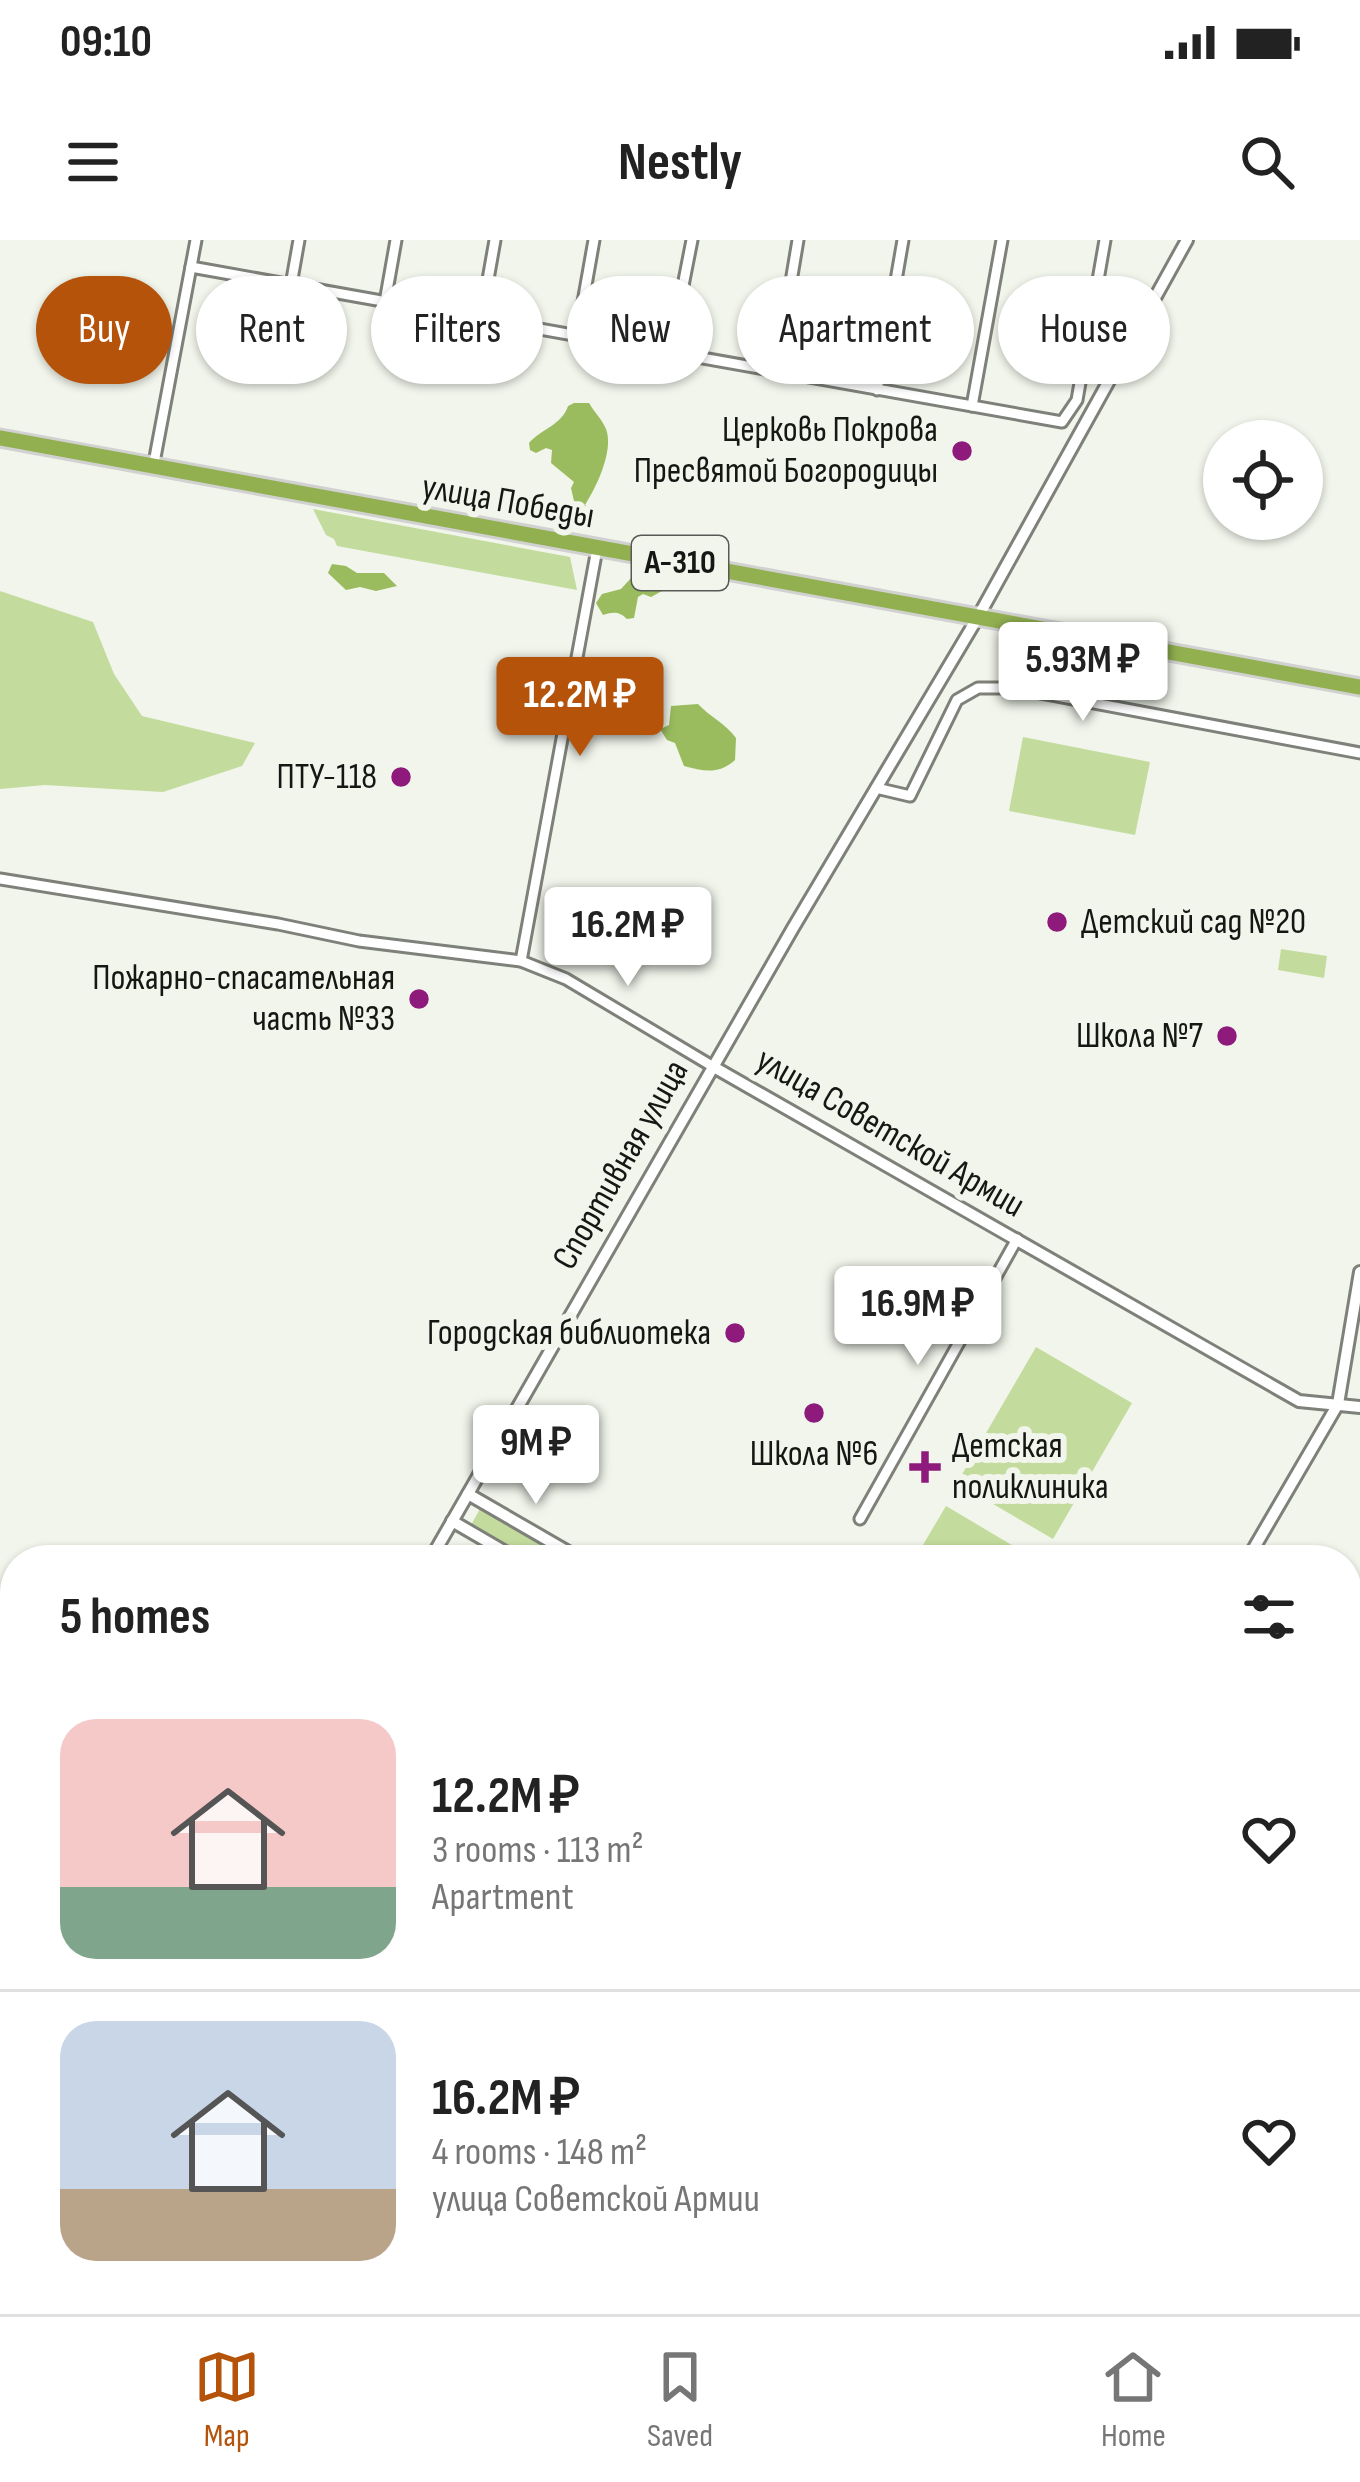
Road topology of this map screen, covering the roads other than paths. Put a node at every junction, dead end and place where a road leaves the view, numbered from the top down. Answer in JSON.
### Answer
{"nodes":[{"id":1,"x":196,"y":240,"type":"edge"},
{"id":2,"x":299,"y":240,"type":"edge"},
{"id":3,"x":396,"y":240,"type":"edge"},
{"id":4,"x":496,"y":240,"type":"edge"},
{"id":5,"x":594,"y":240,"type":"edge"},
{"id":6,"x":692,"y":240,"type":"edge"},
{"id":7,"x":798,"y":240,"type":"edge"},
{"id":8,"x":903,"y":240,"type":"edge"},
{"id":9,"x":1001,"y":240,"type":"edge"},
{"id":10,"x":1105,"y":240,"type":"edge"},
{"id":11,"x":1187,"y":240,"type":"edge"},
{"id":12,"x":191,"y":267,"type":"junction"},
{"id":13,"x":241,"y":276,"type":"edge"},
{"id":14,"x":293,"y":276,"type":"edge"},
{"id":15,"x":390,"y":276,"type":"edge"},
{"id":16,"x":489,"y":276,"type":"edge"},
{"id":17,"x":588,"y":276,"type":"edge"},
{"id":18,"x":685,"y":276,"type":"edge"},
{"id":19,"x":792,"y":276,"type":"edge"},
{"id":20,"x":1099,"y":276,"type":"edge"},
{"id":21,"x":1167,"y":276,"type":"edge"},
{"id":22,"x":849,"y":384,"type":"edge"},
{"id":23,"x":1080,"y":384,"type":"edge"},
{"id":24,"x":1108,"y":384,"type":"edge"},
{"id":25,"x":877,"y":389,"type":"junction"},
{"id":26,"x":1077,"y":400,"type":"junction"},
{"id":27,"x":972,"y":406,"type":"junction"},
{"id":28,"x":1095,"y":409,"type":"junction"},
{"id":29,"x":0,"y":438,"type":"edge"},
{"id":30,"x":153,"y":468,"type":"junction"},
{"id":31,"x":597,"y":549,"type":"junction"},
{"id":32,"x":978,"y":616,"type":"junction"},
{"id":33,"x":1360,"y":687,"type":"edge"},
{"id":34,"x":1360,"y":753,"type":"edge"},
{"id":35,"x":876,"y":788,"type":"junction"},
{"id":36,"x":0,"y":879,"type":"edge"},
{"id":37,"x":521,"y":961,"type":"junction"},
{"id":38,"x":712,"y":1066,"type":"junction"},
{"id":39,"x":1016,"y":1239,"type":"junction"},
{"id":40,"x":1360,"y":1273,"type":"edge"},
{"id":41,"x":1338,"y":1404,"type":"junction"},
{"id":42,"x":1360,"y":1407,"type":"edge"},
{"id":43,"x":468,"y":1494,"type":"junction"},
{"id":44,"x":860,"y":1519,"type":"dead end"},
{"id":45,"x":452,"y":1521,"type":"junction"},
{"id":46,"x":438,"y":1545,"type":"edge"},
{"id":47,"x":493,"y":1545,"type":"edge"},
{"id":48,"x":556,"y":1545,"type":"edge"},
{"id":49,"x":1256,"y":1545,"type":"edge"}],
"edges":[{"from":1,"to":12,"type":"street"},
{"from":2,"to":14,"type":"street"},
{"from":3,"to":15,"type":"street"},
{"from":4,"to":16,"type":"street"},
{"from":5,"to":17,"type":"street"},
{"from":6,"to":18,"type":"street"},
{"from":7,"to":19,"type":"street"},
{"from":8,"to":25,"type":"street"},
{"from":9,"to":27,"type":"street"},
{"from":10,"to":20,"type":"street"},
{"from":11,"to":21,"type":"street","name":"Спортивная улица"},
{"from":12,"to":13,"type":"street"},
{"from":12,"to":30,"type":"street"},
{"from":22,"to":25,"type":"street"},
{"from":23,"to":26,"type":"street"},
{"from":24,"to":28,"type":"street","name":"Спортивная улица"},
{"from":25,"to":27,"type":"street"},
{"from":26,"to":27,"type":"street"},
{"from":26,"to":28,"type":"street"},
{"from":28,"to":32,"type":"street","name":"Спортивная улица"},
{"from":29,"to":30,"type":"highway","name":"улица Победы","number":"А-310"},
{"from":30,"to":31,"type":"highway","name":"улица Победы","number":"А-310"},
{"from":31,"to":32,"type":"highway","name":"улица Победы","number":"А-310"},
{"from":31,"to":37,"type":"street"},
{"from":32,"to":33,"type":"highway","name":"улица Победы","number":"А-310"},
{"from":32,"to":35,"type":"street","name":"Спортивная улица"},
{"from":34,"to":35,"type":"street"},
{"from":35,"to":38,"type":"street","name":"Спортивная улица"},
{"from":36,"to":37,"type":"street","name":"улица Советской Армии"},
{"from":37,"to":38,"type":"street","name":"улица Советской Армии"},
{"from":38,"to":39,"type":"street","name":"улица Советской Армии"},
{"from":38,"to":43,"type":"street","name":"Спортивная улица"},
{"from":39,"to":41,"type":"street","name":"улица Советской Армии"},
{"from":39,"to":44,"type":"street"},
{"from":40,"to":41,"type":"street"},
{"from":41,"to":42,"type":"street","name":"улица Советской Армии"},
{"from":41,"to":49,"type":"street"},
{"from":43,"to":45,"type":"street","name":"Спортивная улица"},
{"from":43,"to":48,"type":"street"},
{"from":45,"to":46,"type":"street","name":"Спортивная улица"},
{"from":45,"to":47,"type":"street"}]}
